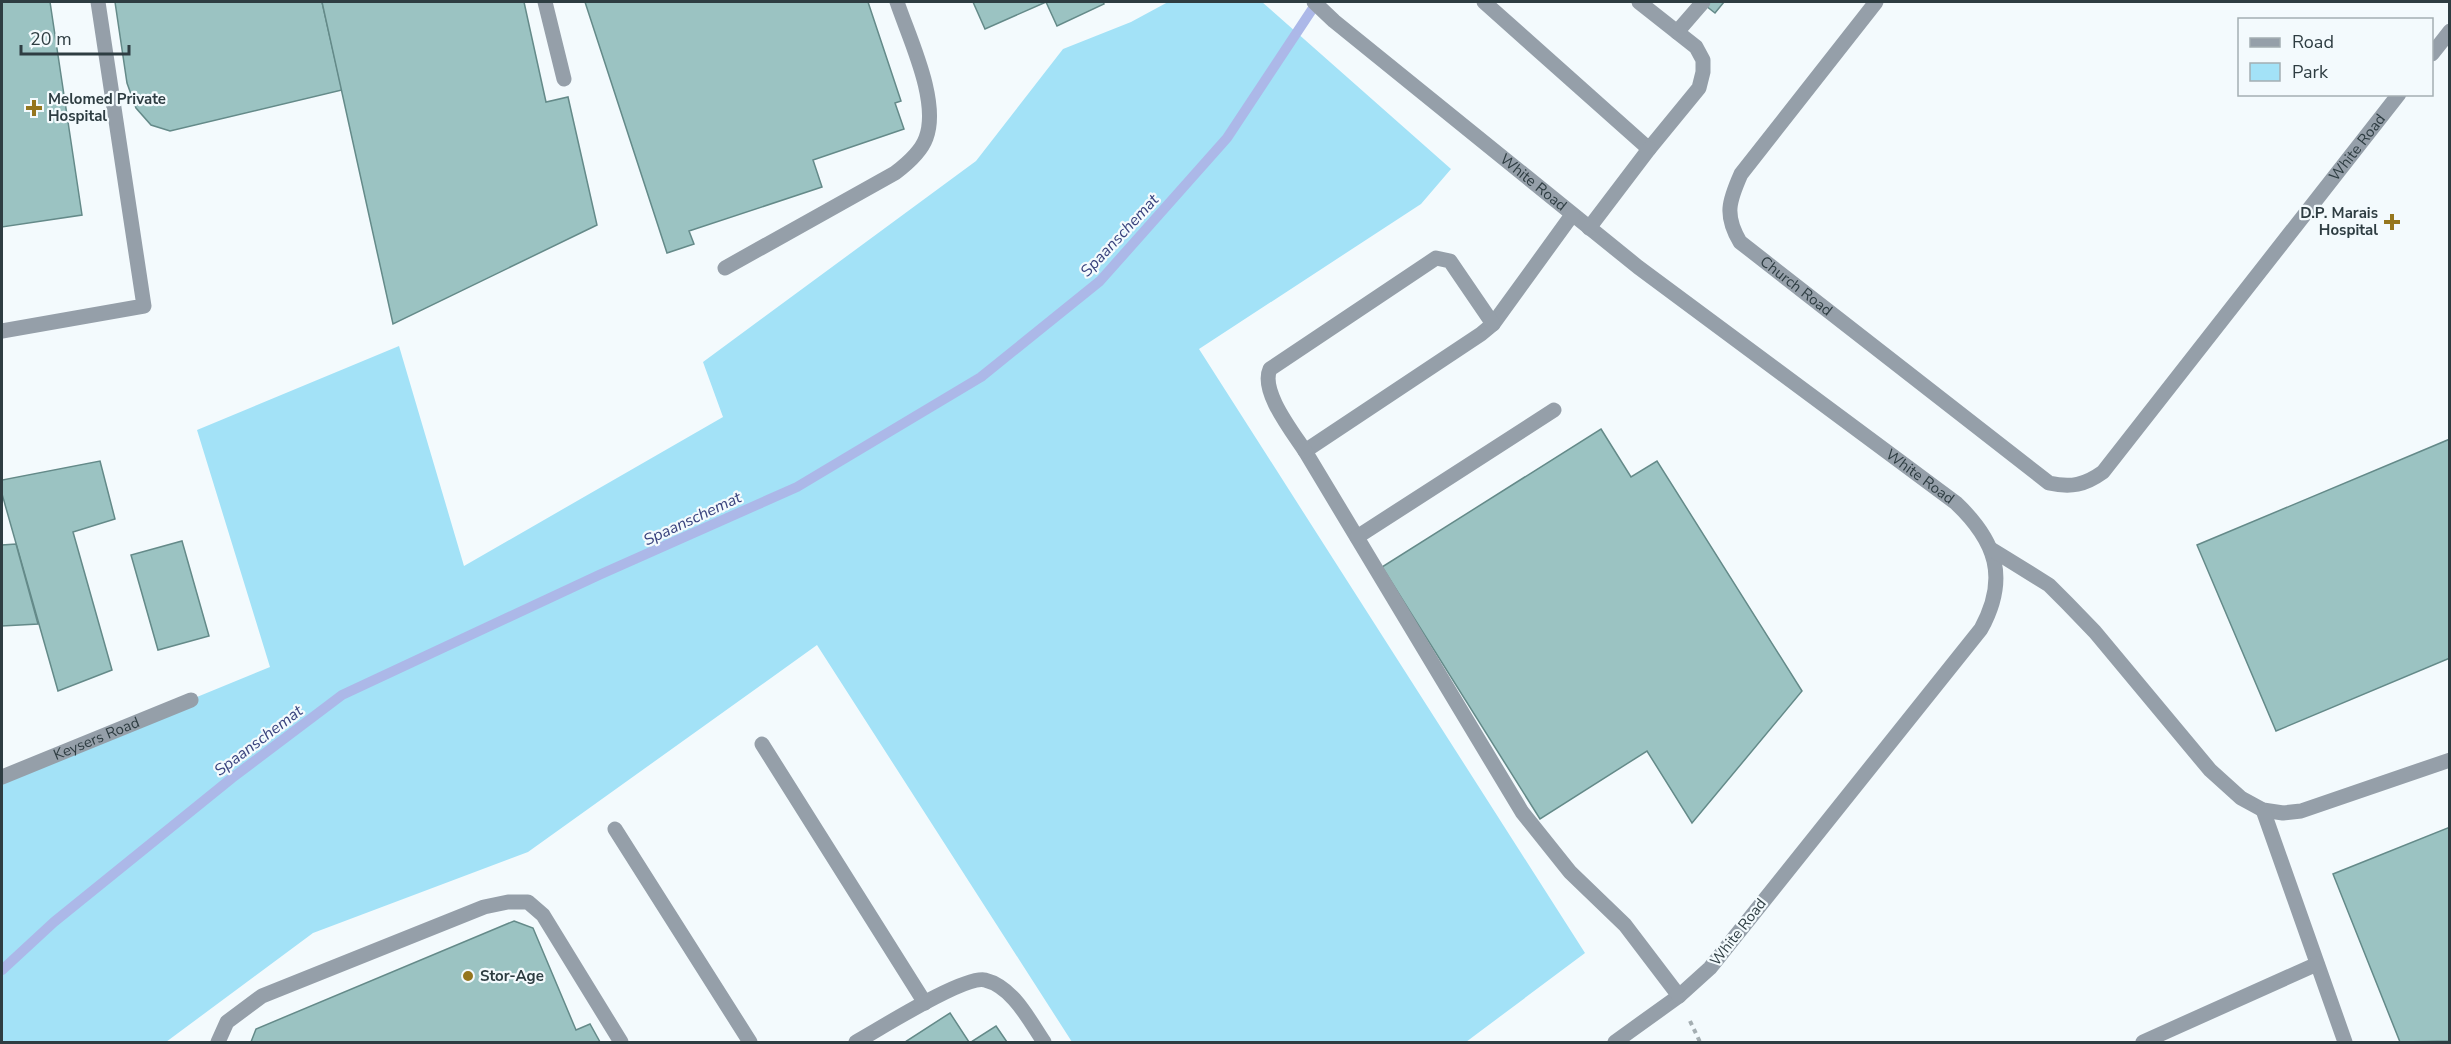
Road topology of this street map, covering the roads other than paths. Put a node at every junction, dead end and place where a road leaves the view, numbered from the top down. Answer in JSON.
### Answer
{"nodes":[{"id":1,"x":98,"y":2,"type":"edge"},
{"id":2,"x":545,"y":2,"type":"edge"},
{"id":3,"x":897,"y":2,"type":"edge"},
{"id":4,"x":1314,"y":2,"type":"edge"},
{"id":5,"x":1484,"y":2,"type":"edge"},
{"id":6,"x":1639,"y":2,"type":"edge"},
{"id":7,"x":1703,"y":2,"type":"edge"},
{"id":8,"x":1875,"y":2,"type":"edge"},
{"id":9,"x":2450,"y":31,"type":"edge"},
{"id":10,"x":1677,"y":32,"type":"junction"},
{"id":11,"x":2433,"y":53,"type":"edge"},
{"id":12,"x":564,"y":80,"type":"dead end"},
{"id":13,"x":2398,"y":96,"type":"edge"},
{"id":14,"x":1649,"y":149,"type":"junction"},
{"id":15,"x":1572,"y":215,"type":"junction"},
{"id":16,"x":1589,"y":228,"type":"junction"},
{"id":17,"x":725,"y":268,"type":"dead end"},
{"id":18,"x":1492,"y":324,"type":"junction"},
{"id":19,"x":2,"y":331,"type":"edge"},
{"id":20,"x":1554,"y":410,"type":"dead end"},
{"id":21,"x":1305,"y":451,"type":"junction"},
{"id":22,"x":2091,"y":480,"type":"joint"},
{"id":23,"x":1357,"y":537,"type":"junction"},
{"id":24,"x":1991,"y":549,"type":"junction"},
{"id":25,"x":190,"y":700,"type":"dead end"},
{"id":26,"x":762,"y":744,"type":"dead end"},
{"id":27,"x":2450,"y":760,"type":"edge"},
{"id":28,"x":2,"y":777,"type":"edge"},
{"id":29,"x":2263,"y":810,"type":"junction"},
{"id":30,"x":615,"y":829,"type":"dead end"},
{"id":31,"x":2317,"y":964,"type":"junction"},
{"id":32,"x":1679,"y":996,"type":"junction"},
{"id":33,"x":925,"y":1003,"type":"junction"},
{"id":34,"x":218,"y":1042,"type":"edge"},
{"id":35,"x":621,"y":1042,"type":"edge"},
{"id":36,"x":750,"y":1042,"type":"edge"},
{"id":37,"x":856,"y":1042,"type":"edge"},
{"id":38,"x":1044,"y":1042,"type":"edge"},
{"id":39,"x":1615,"y":1042,"type":"edge"},
{"id":40,"x":2143,"y":1042,"type":"edge"},
{"id":41,"x":2345,"y":1042,"type":"edge"}],
"edges":[{"from":1,"to":19,"type":"street"},
{"from":2,"to":12,"type":"street"},
{"from":3,"to":17,"type":"street"},
{"from":4,"to":15,"type":"street","name":"White Road"},
{"from":5,"to":14,"type":"street"},
{"from":6,"to":10,"type":"street"},
{"from":7,"to":10,"type":"street"},
{"from":8,"to":22,"type":"street","name":"Church Road"},
{"from":9,"to":11,"type":"street"},
{"from":10,"to":14,"type":"street"},
{"from":13,"to":22,"type":"street","name":"White Road"},
{"from":14,"to":16,"type":"street"},
{"from":15,"to":16,"type":"street","name":"White Road"},
{"from":15,"to":18,"type":"street"},
{"from":16,"to":24,"type":"street","name":"White Road"},
{"from":18,"to":21,"type":"street"},
{"from":18,"to":21,"type":"street"},
{"from":20,"to":23,"type":"street"},
{"from":21,"to":23,"type":"street"},
{"from":23,"to":32,"type":"street"},
{"from":24,"to":29,"type":"street"},
{"from":24,"to":32,"type":"street","name":"White Road"},
{"from":25,"to":28,"type":"street","name":"Keysers Road"},
{"from":26,"to":33,"type":"street"},
{"from":27,"to":29,"type":"street"},
{"from":29,"to":31,"type":"street"},
{"from":30,"to":36,"type":"street"},
{"from":31,"to":40,"type":"street"},
{"from":31,"to":41,"type":"street"},
{"from":32,"to":39,"type":"street","name":"White Road"},
{"from":33,"to":37,"type":"street"},
{"from":33,"to":38,"type":"street"},
{"from":34,"to":35,"type":"street"}]}
